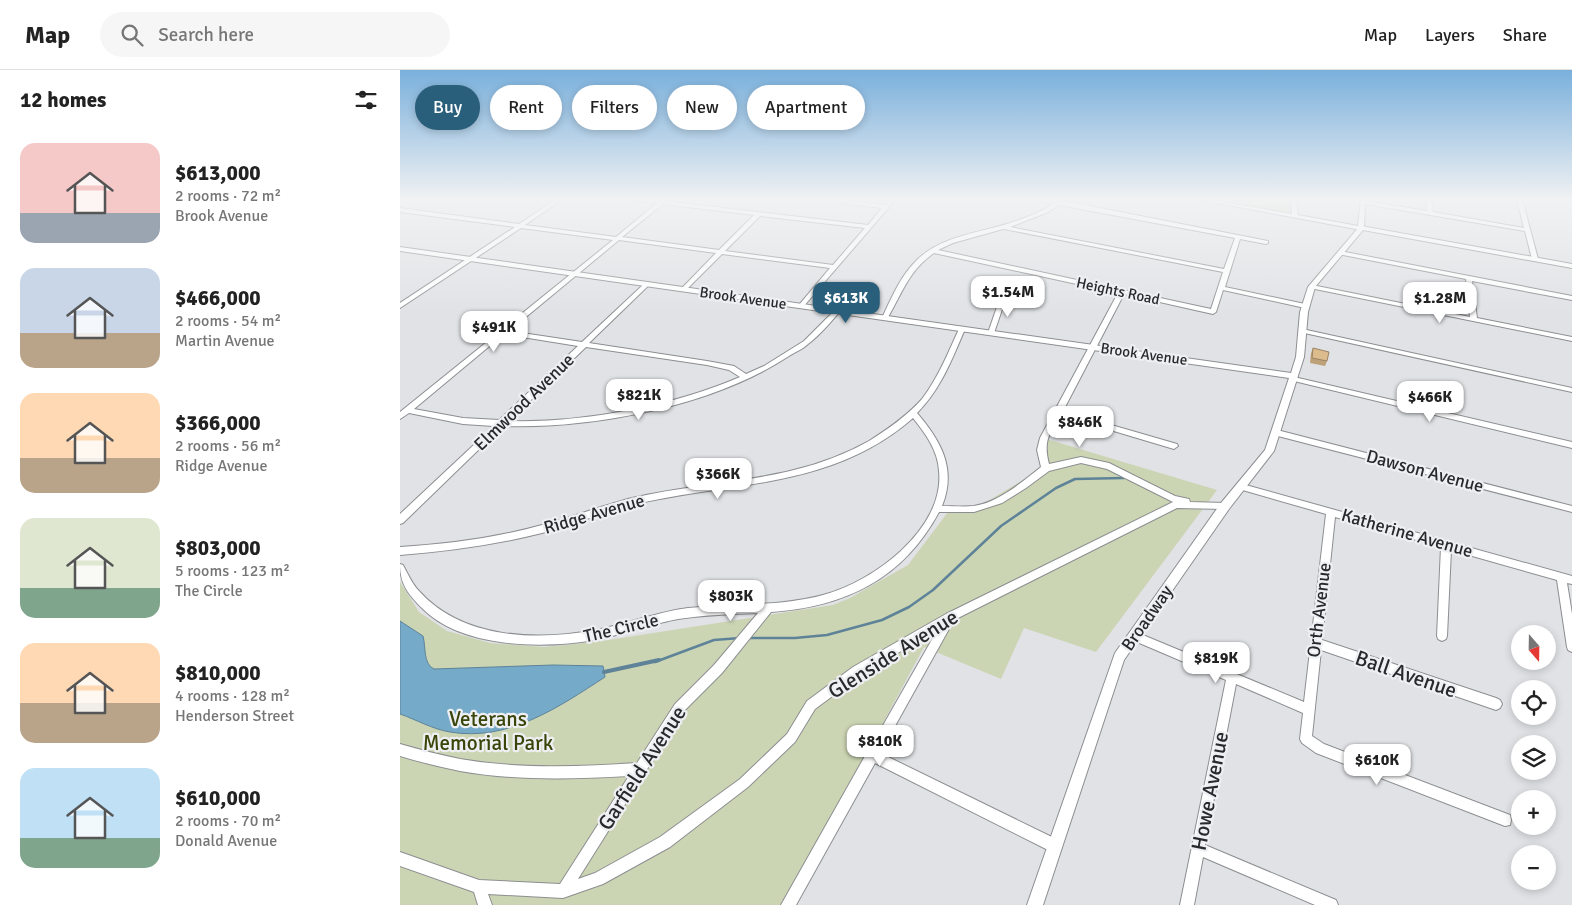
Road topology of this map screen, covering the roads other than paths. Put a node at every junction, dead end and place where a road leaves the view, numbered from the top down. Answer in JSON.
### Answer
{"nodes":[{"id":1,"x":502,"y":238,"type":"edge"},
{"id":2,"x":609,"y":238,"type":"edge"},
{"id":3,"x":734,"y":238,"type":"edge"},
{"id":4,"x":860,"y":238,"type":"edge"},
{"id":5,"x":972,"y":238,"type":"edge"},
{"id":6,"x":1058,"y":238,"type":"edge"},
{"id":7,"x":1238,"y":238,"type":"edge"},
{"id":8,"x":1243,"y":238,"type":"edge"},
{"id":9,"x":1352,"y":238,"type":"edge"},
{"id":10,"x":1416,"y":238,"type":"edge"},
{"id":11,"x":1530,"y":238,"type":"edge"},
{"id":12,"x":617,"y":239,"type":"junction"},
{"id":13,"x":1266,"y":242,"type":"dead end"},
{"id":14,"x":400,"y":249,"type":"edge"},
{"id":15,"x":934,"y":251,"type":"junction"},
{"id":16,"x":720,"y":252,"type":"junction"},
{"id":17,"x":1340,"y":253,"type":"junction"},
{"id":18,"x":470,"y":259,"type":"junction"},
{"id":19,"x":1535,"y":259,"type":"junction"},
{"id":20,"x":1572,"y":266,"type":"edge"},
{"id":21,"x":835,"y":267,"type":"junction"},
{"id":22,"x":1227,"y":272,"type":"junction"},
{"id":23,"x":574,"y":274,"type":"junction"},
{"id":24,"x":1469,"y":279,"type":"junction"},
{"id":25,"x":647,"y":284,"type":"junction"},
{"id":26,"x":1312,"y":286,"type":"junction"},
{"id":27,"x":1221,"y":288,"type":"junction"},
{"id":28,"x":684,"y":289,"type":"junction"},
{"id":29,"x":1122,"y":292,"type":"junction"},
{"id":30,"x":1004,"y":295,"type":"dead end"},
{"id":31,"x":1572,"y":298,"type":"edge"},
{"id":32,"x":400,"y":306,"type":"edge"},
{"id":33,"x":801,"y":306,"type":"junction"},
{"id":34,"x":1305,"y":306,"type":"junction"},
{"id":35,"x":837,"y":311,"type":"junction"},
{"id":36,"x":885,"y":318,"type":"junction"},
{"id":37,"x":1474,"y":320,"type":"junction"},
{"id":38,"x":962,"y":329,"type":"junction"},
{"id":39,"x":1302,"y":331,"type":"junction"},
{"id":40,"x":502,"y":332,"type":"junction"},
{"id":41,"x":991,"y":333,"type":"junction"},
{"id":42,"x":1572,"y":339,"type":"edge"},
{"id":43,"x":584,"y":345,"type":"junction"},
{"id":44,"x":1093,"y":347,"type":"junction"},
{"id":45,"x":745,"y":377,"type":"junction"},
{"id":46,"x":1294,"y":377,"type":"junction"},
{"id":47,"x":1572,"y":390,"type":"edge"},
{"id":48,"x":408,"y":410,"type":"junction"},
{"id":49,"x":1058,"y":412,"type":"junction"},
{"id":50,"x":913,"y":413,"type":"junction"},
{"id":51,"x":400,"y":416,"type":"edge"},
{"id":52,"x":503,"y":423,"type":"junction"},
{"id":53,"x":1277,"y":433,"type":"junction"},
{"id":54,"x":1572,"y":445,"type":"edge"},
{"id":55,"x":1174,"y":446,"type":"dead end"},
{"id":56,"x":1046,"y":468,"type":"junction"},
{"id":57,"x":1242,"y":487,"type":"junction"},
{"id":58,"x":1226,"y":506,"type":"junction"},
{"id":59,"x":937,"y":509,"type":"junction"},
{"id":60,"x":1572,"y":509,"type":"edge"},
{"id":61,"x":1331,"y":512,"type":"junction"},
{"id":62,"x":400,"y":520,"type":"edge"},
{"id":63,"x":1446,"y":544,"type":"junction"},
{"id":64,"x":400,"y":551,"type":"edge"},
{"id":65,"x":400,"y":568,"type":"edge"},
{"id":66,"x":1560,"y":577,"type":"junction"},
{"id":67,"x":1572,"y":580,"type":"edge"},
{"id":68,"x":769,"y":607,"type":"junction"},
{"id":69,"x":950,"y":617,"type":"junction"},
{"id":70,"x":1134,"y":636,"type":"junction"},
{"id":71,"x":1442,"y":636,"type":"dead end"},
{"id":72,"x":1316,"y":643,"type":"junction"},
{"id":73,"x":1572,"y":647,"type":"edge"},
{"id":74,"x":1232,"y":677,"type":"junction"},
{"id":75,"x":1496,"y":704,"type":"dead end"},
{"id":76,"x":1308,"y":709,"type":"junction"},
{"id":77,"x":400,"y":750,"type":"edge"},
{"id":78,"x":871,"y":755,"type":"junction"},
{"id":79,"x":640,"y":769,"type":"junction"},
{"id":80,"x":1505,"y":820,"type":"dead end"},
{"id":81,"x":1055,"y":846,"type":"junction"},
{"id":82,"x":1198,"y":848,"type":"junction"},
{"id":83,"x":400,"y":859,"type":"edge"},
{"id":84,"x":479,"y":887,"type":"junction"},
{"id":85,"x":563,"y":891,"type":"junction"},
{"id":86,"x":485,"y":905,"type":"edge"},
{"id":87,"x":788,"y":905,"type":"edge"},
{"id":88,"x":1035,"y":905,"type":"edge"},
{"id":89,"x":1187,"y":905,"type":"edge"},
{"id":90,"x":1331,"y":905,"type":"edge"}],
"edges":[{"from":1,"to":18,"type":"street"},
{"from":2,"to":12,"type":"street"},
{"from":3,"to":16,"type":"street"},
{"from":4,"to":21,"type":"street"},
{"from":5,"to":15,"type":"street"},
{"from":6,"to":22,"type":"street"},
{"from":7,"to":22,"type":"street"},
{"from":8,"to":13,"type":"street"},
{"from":9,"to":17,"type":"main road"},
{"from":10,"to":19,"type":"main road"},
{"from":11,"to":19,"type":"street"},
{"from":12,"to":16,"type":"street"},
{"from":12,"to":23,"type":"street"},
{"from":14,"to":18,"type":"main road","name":"Brook Avenue"},
{"from":15,"to":29,"type":"street","name":"Heights Road"},
{"from":15,"to":36,"type":"street"},
{"from":16,"to":21,"type":"street"},
{"from":16,"to":28,"type":"street"},
{"from":17,"to":24,"type":"street"},
{"from":17,"to":26,"type":"main road"},
{"from":18,"to":23,"type":"main road","name":"Brook Avenue"},
{"from":18,"to":32,"type":"street"},
{"from":19,"to":20,"type":"main road"},
{"from":21,"to":33,"type":"street"},
{"from":22,"to":27,"type":"street"},
{"from":23,"to":25,"type":"main road","name":"Brook Avenue"},
{"from":23,"to":40,"type":"street"},
{"from":24,"to":31,"type":"street"},
{"from":24,"to":37,"type":"street"},
{"from":25,"to":28,"type":"main road","name":"Brook Avenue"},
{"from":25,"to":43,"type":"street","name":"Elmwood Avenue"},
{"from":26,"to":34,"type":"main road","name":"Broadway"},
{"from":26,"to":37,"type":"street"},
{"from":27,"to":29,"type":"street","name":"Heights Road"},
{"from":27,"to":34,"type":"street"},
{"from":28,"to":33,"type":"main road","name":"Brook Avenue"},
{"from":29,"to":44,"type":"street"},
{"from":30,"to":41,"type":"street"},
{"from":33,"to":35,"type":"main road","name":"Brook Avenue"},
{"from":34,"to":39,"type":"main road","name":"Broadway"},
{"from":35,"to":36,"type":"main road","name":"Brook Avenue"},
{"from":35,"to":45,"type":"street"},
{"from":36,"to":38,"type":"main road","name":"Brook Avenue"},
{"from":37,"to":42,"type":"street"},
{"from":38,"to":41,"type":"main road","name":"Brook Avenue"},
{"from":38,"to":50,"type":"street","name":"Ridge Avenue"},
{"from":39,"to":46,"type":"main road","name":"Broadway"},
{"from":39,"to":47,"type":"street"},
{"from":40,"to":43,"type":"street"},
{"from":40,"to":48,"type":"street"},
{"from":41,"to":44,"type":"main road","name":"Brook Avenue"},
{"from":43,"to":45,"type":"street"},
{"from":43,"to":52,"type":"street","name":"Elmwood Avenue"},
{"from":44,"to":46,"type":"main road","name":"Brook Avenue"},
{"from":44,"to":49,"type":"street"},
{"from":45,"to":52,"type":"street"},
{"from":46,"to":53,"type":"main road","name":"Broadway"},
{"from":46,"to":54,"type":"street"},
{"from":48,"to":51,"type":"street"},
{"from":48,"to":52,"type":"street"},
{"from":49,"to":55,"type":"street"},
{"from":49,"to":56,"type":"street"},
{"from":50,"to":59,"type":"street","name":"The Circle"},
{"from":50,"to":64,"type":"street","name":"Ridge Avenue"},
{"from":52,"to":62,"type":"street","name":"Elmwood Avenue"},
{"from":53,"to":57,"type":"main road","name":"Broadway"},
{"from":53,"to":60,"type":"street","name":"Dawson Avenue"},
{"from":56,"to":58,"type":"street"},
{"from":56,"to":59,"type":"street"},
{"from":57,"to":58,"type":"main road","name":"Broadway"},
{"from":57,"to":61,"type":"street","name":"Katherine Avenue"},
{"from":58,"to":69,"type":"street","name":"Glenside Avenue"},
{"from":58,"to":70,"type":"main road","name":"Broadway"},
{"from":59,"to":68,"type":"street","name":"The Circle"},
{"from":61,"to":63,"type":"street","name":"Katherine Avenue"},
{"from":61,"to":72,"type":"street","name":"Orth Avenue"},
{"from":63,"to":66,"type":"street","name":"Katherine Avenue"},
{"from":63,"to":71,"type":"street"},
{"from":65,"to":68,"type":"street","name":"The Circle"},
{"from":66,"to":67,"type":"street","name":"Katherine Avenue"},
{"from":66,"to":73,"type":"street"},
{"from":68,"to":79,"type":"street","name":"Garfield Avenue"},
{"from":69,"to":78,"type":"street"},
{"from":69,"to":85,"type":"street","name":"Glenside Avenue"},
{"from":70,"to":74,"type":"street"},
{"from":70,"to":81,"type":"main road","name":"Broadway"},
{"from":72,"to":75,"type":"street","name":"Ball Avenue"},
{"from":72,"to":76,"type":"street","name":"Orth Avenue"},
{"from":74,"to":76,"type":"street"},
{"from":74,"to":82,"type":"street","name":"Howe Avenue"},
{"from":76,"to":80,"type":"street","name":"Orth Avenue"},
{"from":77,"to":79,"type":"street"},
{"from":78,"to":81,"type":"street"},
{"from":78,"to":87,"type":"street"},
{"from":79,"to":85,"type":"street","name":"Garfield Avenue"},
{"from":81,"to":88,"type":"main road","name":"Broadway"},
{"from":82,"to":89,"type":"street","name":"Howe Avenue"},
{"from":82,"to":90,"type":"street"},
{"from":83,"to":84,"type":"street","name":"Glenside Avenue"},
{"from":84,"to":85,"type":"street","name":"Glenside Avenue"},
{"from":84,"to":86,"type":"street"}]}
